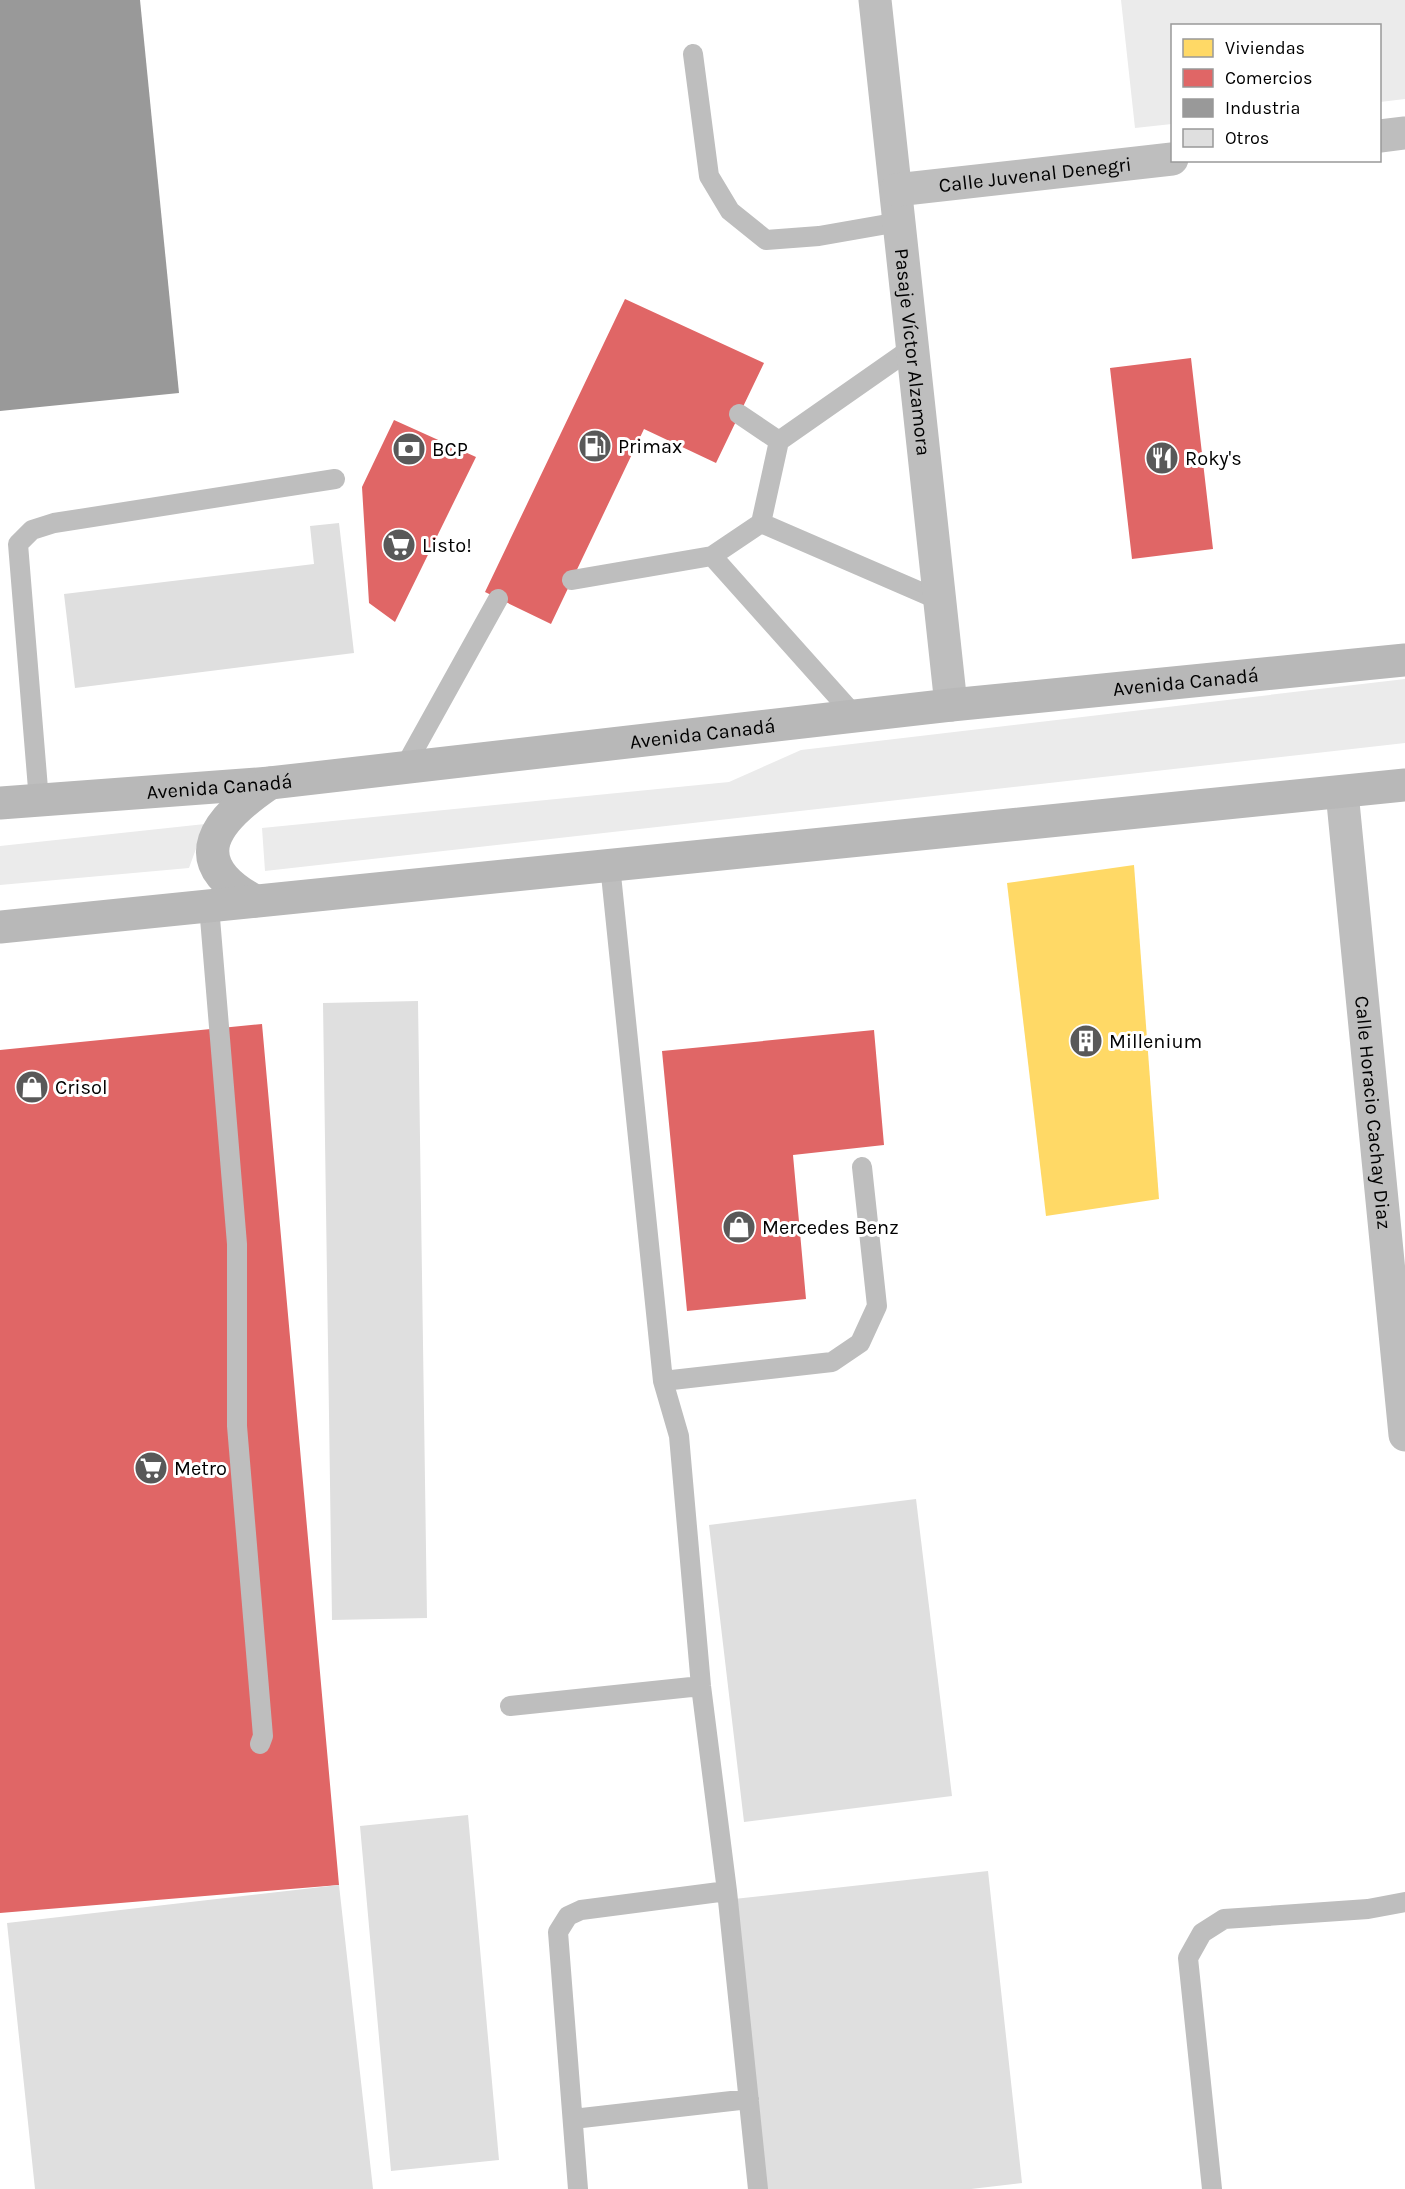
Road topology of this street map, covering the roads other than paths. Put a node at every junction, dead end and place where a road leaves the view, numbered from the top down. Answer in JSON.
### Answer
{"nodes":[{"id":1,"x":875,"y":0,"type":"edge"},
{"id":2,"x":693,"y":54,"type":"dead end"},
{"id":3,"x":1405,"y":133,"type":"edge"},
{"id":4,"x":1381,"y":136,"type":"edge"},
{"id":5,"x":1171,"y":159,"type":"edge"},
{"id":6,"x":896,"y":190,"type":"junction"},
{"id":7,"x":899,"y":222,"type":"junction"},
{"id":8,"x":912,"y":348,"type":"junction"},
{"id":9,"x":739,"y":414,"type":"dead end"},
{"id":10,"x":779,"y":441,"type":"junction"},
{"id":11,"x":335,"y":479,"type":"dead end"},
{"id":12,"x":760,"y":523,"type":"junction"},
{"id":13,"x":712,"y":556,"type":"junction"},
{"id":14,"x":572,"y":580,"type":"dead end"},
{"id":15,"x":498,"y":599,"type":"dead end"},
{"id":16,"x":939,"y":600,"type":"junction"},
{"id":17,"x":1405,"y":660,"type":"edge"},
{"id":18,"x":951,"y":705,"type":"junction"},
{"id":19,"x":855,"y":716,"type":"junction"},
{"id":20,"x":404,"y":768,"type":"junction"},
{"id":21,"x":270,"y":783,"type":"junction"},
{"id":22,"x":1405,"y":785,"type":"edge"},
{"id":23,"x":1342,"y":792,"type":"junction"},
{"id":24,"x":39,"y":801,"type":"junction"},
{"id":25,"x":0,"y":803,"type":"edge"},
{"id":26,"x":610,"y":864,"type":"junction"},
{"id":27,"x":255,"y":901,"type":"junction"},
{"id":28,"x":208,"y":906,"type":"junction"},
{"id":29,"x":0,"y":927,"type":"edge"},
{"id":30,"x":862,"y":1167,"type":"dead end"},
{"id":31,"x":1398,"y":1300,"type":"edge"},
{"id":32,"x":663,"y":1381,"type":"junction"},
{"id":33,"x":1405,"y":1436,"type":"edge"},
{"id":34,"x":701,"y":1686,"type":"junction"},
{"id":35,"x":510,"y":1706,"type":"dead end"},
{"id":36,"x":261,"y":1744,"type":"dead end"},
{"id":37,"x":727,"y":1891,"type":"junction"},
{"id":38,"x":1405,"y":1902,"type":"edge"},
{"id":39,"x":748,"y":2099,"type":"junction"},
{"id":40,"x":573,"y":2119,"type":"junction"},
{"id":41,"x":578,"y":2189,"type":"edge"},
{"id":42,"x":758,"y":2189,"type":"edge"},
{"id":43,"x":1212,"y":2189,"type":"edge"}],
"edges":[{"from":1,"to":6,"type":"street","name":"Pasaje Víctor Alzamora"},
{"from":2,"to":7,"type":"lane"},
{"from":3,"to":4,"type":"street"},
{"from":5,"to":6,"type":"street","name":"Calle Juvenal Denegri"},
{"from":6,"to":7,"type":"street","name":"Pasaje Víctor Alzamora"},
{"from":7,"to":8,"type":"street","name":"Pasaje Víctor Alzamora"},
{"from":8,"to":10,"type":"lane"},
{"from":8,"to":16,"type":"street","name":"Pasaje Víctor Alzamora"},
{"from":9,"to":10,"type":"lane"},
{"from":10,"to":12,"type":"lane"},
{"from":11,"to":24,"type":"lane"},
{"from":12,"to":13,"type":"lane"},
{"from":12,"to":16,"type":"lane"},
{"from":13,"to":14,"type":"lane"},
{"from":13,"to":19,"type":"lane"},
{"from":15,"to":20,"type":"lane"},
{"from":16,"to":18,"type":"street","name":"Pasaje Víctor Alzamora"},
{"from":17,"to":18,"type":"main road","name":"Avenida Canadá"},
{"from":18,"to":19,"type":"main road","name":"Avenida Canadá"},
{"from":19,"to":20,"type":"main road","name":"Avenida Canadá"},
{"from":20,"to":21,"type":"main road","name":"Avenida Canadá"},
{"from":21,"to":24,"type":"main road","name":"Avenida Canadá"},
{"from":21,"to":27,"type":"main road"},
{"from":22,"to":23,"type":"main road"},
{"from":23,"to":26,"type":"main road"},
{"from":23,"to":31,"type":"street","name":"Calle Horacio Cachay Diaz"},
{"from":24,"to":25,"type":"main road","name":"Avenida Canadá"},
{"from":26,"to":27,"type":"main road"},
{"from":26,"to":32,"type":"lane"},
{"from":27,"to":28,"type":"main road"},
{"from":28,"to":29,"type":"main road"},
{"from":28,"to":36,"type":"lane"},
{"from":30,"to":32,"type":"lane"},
{"from":31,"to":33,"type":"street","name":"Calle Horacio Cachay Diaz"},
{"from":32,"to":34,"type":"lane"},
{"from":34,"to":35,"type":"lane"},
{"from":34,"to":37,"type":"lane"},
{"from":37,"to":39,"type":"lane"},
{"from":37,"to":40,"type":"lane"},
{"from":38,"to":43,"type":"lane"},
{"from":39,"to":40,"type":"lane"},
{"from":39,"to":42,"type":"lane"},
{"from":40,"to":41,"type":"lane"}]}
